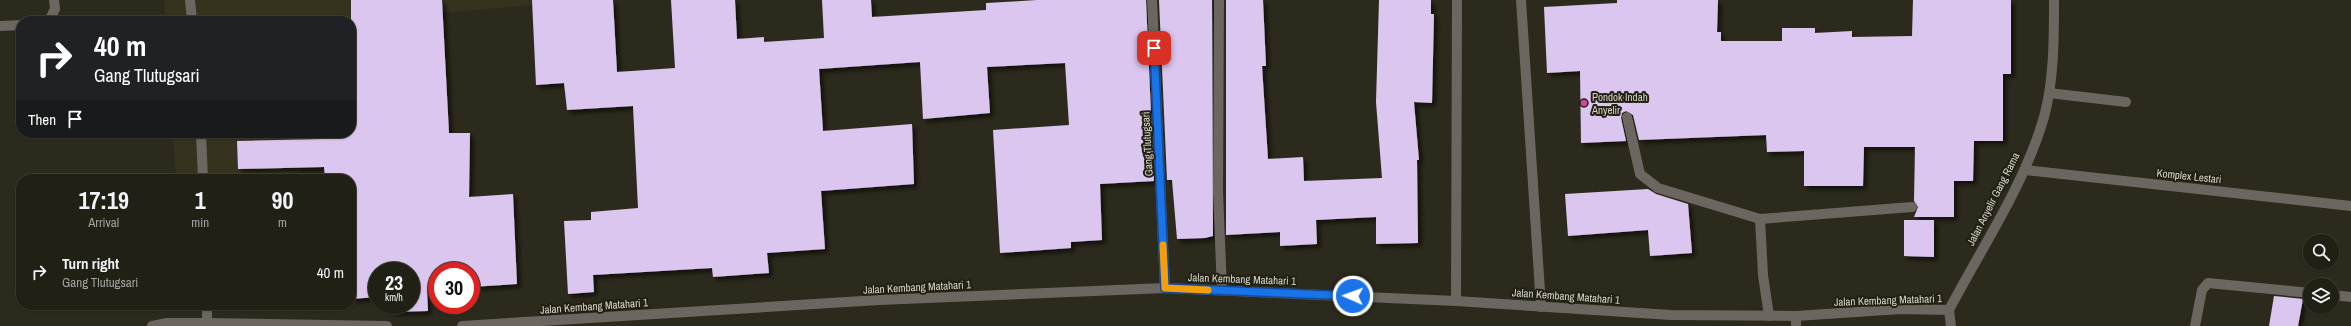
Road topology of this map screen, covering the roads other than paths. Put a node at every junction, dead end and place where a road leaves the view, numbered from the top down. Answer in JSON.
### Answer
{"nodes":[{"id":1,"x":54,"y":0,"type":"edge"},
{"id":2,"x":190,"y":0,"type":"edge"},
{"id":3,"x":1152,"y":0,"type":"edge"},
{"id":4,"x":1219,"y":0,"type":"edge"},
{"id":5,"x":1457,"y":0,"type":"edge"},
{"id":6,"x":1521,"y":0,"type":"edge"},
{"id":7,"x":2054,"y":0,"type":"edge"},
{"id":8,"x":52,"y":16,"type":"edge"},
{"id":9,"x":192,"y":16,"type":"edge"},
{"id":10,"x":16,"y":25,"type":"edge"},
{"id":11,"x":0,"y":26,"type":"edge"},
{"id":12,"x":2049,"y":93,"type":"junction"},
{"id":13,"x":2126,"y":102,"type":"dead end"},
{"id":14,"x":1627,"y":117,"type":"dead end"},
{"id":15,"x":201,"y":138,"type":"edge"},
{"id":16,"x":2025,"y":170,"type":"junction"},
{"id":17,"x":203,"y":174,"type":"edge"},
{"id":18,"x":2351,"y":206,"type":"edge"},
{"id":19,"x":1912,"y":207,"type":"dead end"},
{"id":20,"x":1760,"y":220,"type":"junction"},
{"id":21,"x":1165,"y":288,"type":"junction"},
{"id":22,"x":1222,"y":290,"type":"junction"},
{"id":23,"x":2303,"y":292,"type":"edge"},
{"id":24,"x":2339,"y":296,"type":"edge"},
{"id":25,"x":2351,"y":297,"type":"edge"},
{"id":26,"x":1456,"y":300,"type":"junction"},
{"id":27,"x":1541,"y":307,"type":"junction"},
{"id":28,"x":207,"y":310,"type":"edge"},
{"id":29,"x":1949,"y":310,"type":"junction"},
{"id":30,"x":1769,"y":316,"type":"junction"},
{"id":31,"x":1796,"y":316,"type":"junction"},
{"id":32,"x":207,"y":323,"type":"junction"},
{"id":33,"x":152,"y":326,"type":"edge"},
{"id":34,"x":387,"y":326,"type":"edge"},
{"id":35,"x":462,"y":326,"type":"edge"},
{"id":36,"x":1796,"y":326,"type":"edge"},
{"id":37,"x":1951,"y":326,"type":"edge"},
{"id":38,"x":2195,"y":326,"type":"edge"}],
"edges":[{"from":1,"to":8,"type":"street"},
{"from":2,"to":9,"type":"street"},
{"from":3,"to":21,"type":"street","name":"Gang Tlutugsari"},
{"from":4,"to":22,"type":"street"},
{"from":5,"to":26,"type":"street"},
{"from":6,"to":27,"type":"street"},
{"from":7,"to":12,"type":"street","name":"Jalan Anyelir Gang Rama"},
{"from":10,"to":11,"type":"street"},
{"from":12,"to":13,"type":"street"},
{"from":12,"to":16,"type":"street","name":"Jalan Anyelir Gang Rama"},
{"from":14,"to":20,"type":"street"},
{"from":15,"to":17,"type":"street"},
{"from":16,"to":18,"type":"street","name":"Komplex Lestari"},
{"from":16,"to":29,"type":"street","name":"Jalan Anyelir Gang Rama"},
{"from":19,"to":20,"type":"street"},
{"from":20,"to":30,"type":"street"},
{"from":21,"to":22,"type":"street","name":"Jalan Kembang Matahari 1"},
{"from":21,"to":35,"type":"street","name":"Jalan Kembang Matahari 1"},
{"from":22,"to":26,"type":"street","name":"Jalan Kembang Matahari 1"},
{"from":23,"to":38,"type":"street"},
{"from":24,"to":25,"type":"street"},
{"from":26,"to":27,"type":"street","name":"Jalan Kembang Matahari 1"},
{"from":27,"to":30,"type":"street","name":"Jalan Kembang Matahari 1"},
{"from":28,"to":32,"type":"street"},
{"from":29,"to":31,"type":"street","name":"Jalan Kembang Matahari 1"},
{"from":29,"to":37,"type":"street"},
{"from":30,"to":31,"type":"street","name":"Jalan Kembang Matahari 1"},
{"from":31,"to":36,"type":"street"},
{"from":32,"to":33,"type":"street"},
{"from":32,"to":34,"type":"street"}]}
